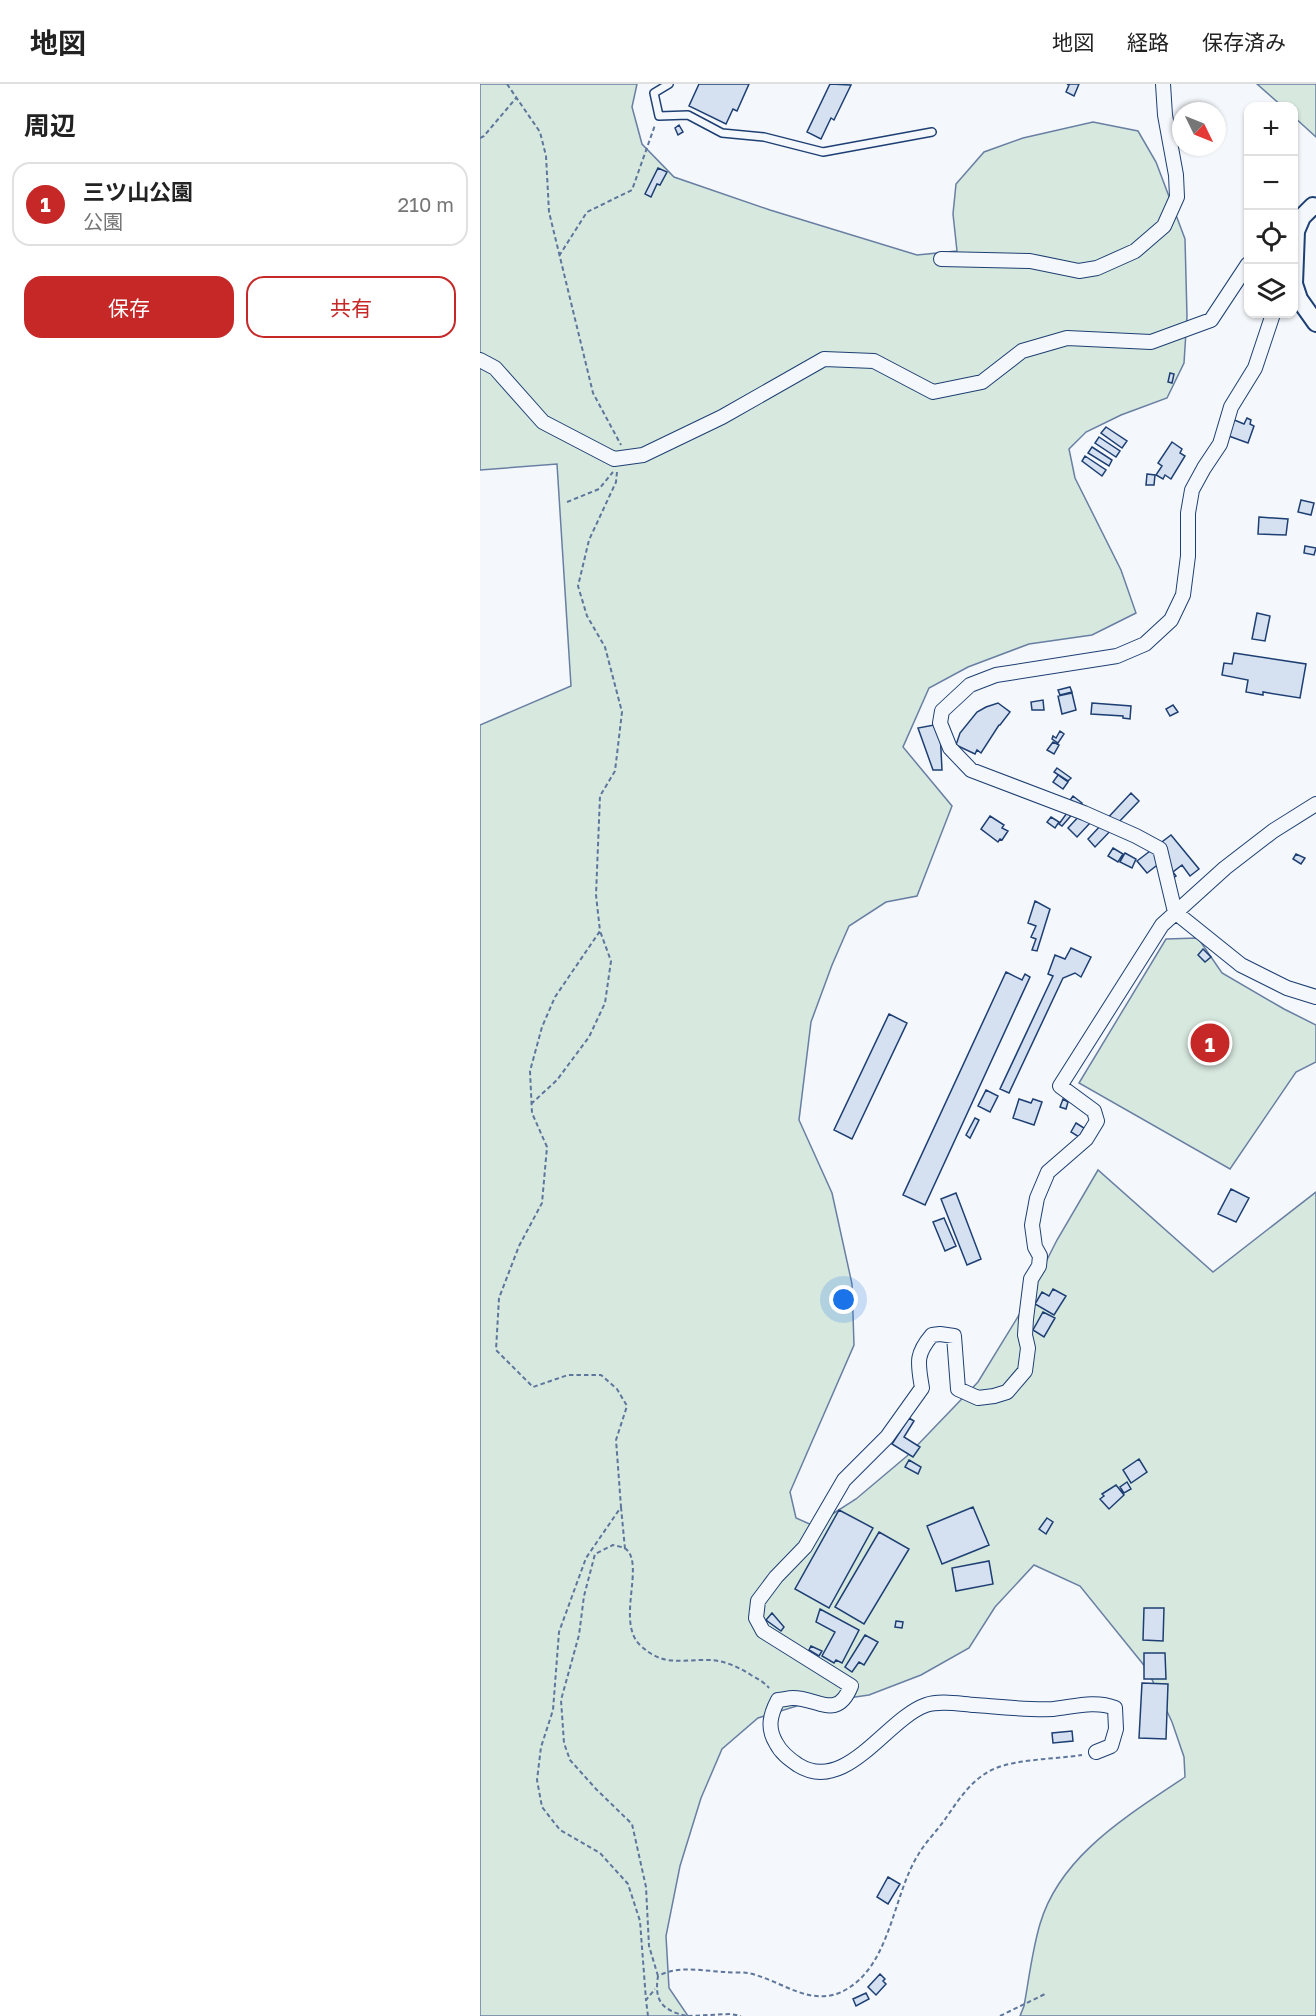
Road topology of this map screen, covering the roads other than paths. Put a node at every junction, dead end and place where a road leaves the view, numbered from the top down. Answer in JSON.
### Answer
{"nodes":[{"id":1,"x":669,"y":84,"type":"edge"},
{"id":2,"x":1163,"y":84,"type":"edge"},
{"id":3,"x":932,"y":132,"type":"dead end"},
{"id":4,"x":1316,"y":207,"type":"edge"},
{"id":5,"x":1298,"y":223,"type":"edge"},
{"id":6,"x":941,"y":260,"type":"dead end"},
{"id":7,"x":1294,"y":264,"type":"edge"},
{"id":8,"x":1244,"y":270,"type":"edge"},
{"id":9,"x":1272,"y":318,"type":"edge"},
{"id":10,"x":1316,"y":323,"type":"edge"},
{"id":11,"x":480,"y":360,"type":"edge"},
{"id":12,"x":1316,"y":804,"type":"edge"},
{"id":13,"x":1175,"y":912,"type":"junction"},
{"id":14,"x":1316,"y":997,"type":"edge"},
{"id":15,"x":1096,"y":1752,"type":"road end"}],
"edges":[{"from":1,"to":3,"type":"lane"},
{"from":2,"to":6,"type":"street"},
{"from":4,"to":5,"type":"street"},
{"from":7,"to":10,"type":"street"},
{"from":8,"to":11,"type":"street"},
{"from":9,"to":13,"type":"street"},
{"from":12,"to":13,"type":"street"},
{"from":13,"to":14,"type":"street"},
{"from":13,"to":15,"type":"street"}]}
